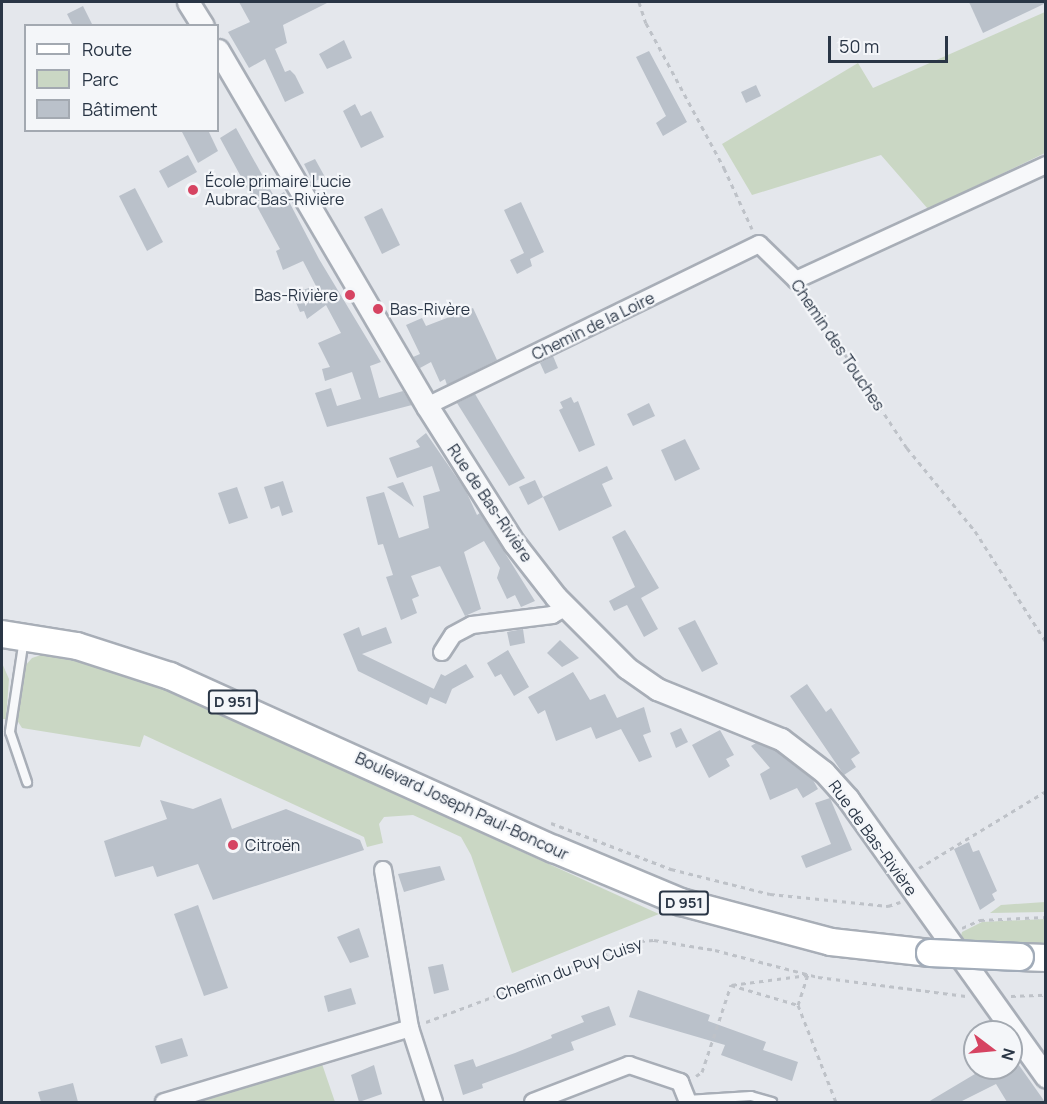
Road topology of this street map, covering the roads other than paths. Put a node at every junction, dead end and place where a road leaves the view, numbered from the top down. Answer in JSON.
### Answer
{"nodes":[{"id":1,"x":188,"y":2,"type":"edge"},
{"id":2,"x":202,"y":24,"type":"edge"},
{"id":3,"x":219,"y":52,"type":"edge"},
{"id":4,"x":1046,"y":165,"type":"edge"},
{"id":5,"x":759,"y":244,"type":"joint"},
{"id":6,"x":427,"y":406,"type":"junction"},
{"id":7,"x":566,"y":608,"type":"junction"},
{"id":8,"x":13,"y":635,"type":"edge"},
{"id":9,"x":442,"y":652,"type":"dead end"},
{"id":10,"x":27,"y":782,"type":"dead end"},
{"id":11,"x":383,"y":870,"type":"dead end"},
{"id":12,"x":937,"y":945,"type":"junction"},
{"id":13,"x":1046,"y":957,"type":"edge"},
{"id":14,"x":410,"y":1028,"type":"junction"},
{"id":15,"x":1046,"y":1077,"type":"edge"},
{"id":16,"x":687,"y":1101,"type":"edge"},
{"id":17,"x":164,"y":1102,"type":"edge"},
{"id":18,"x":434,"y":1102,"type":"edge"},
{"id":19,"x":533,"y":1102,"type":"edge"},
{"id":20,"x":772,"y":1102,"type":"edge"}],
"edges":[{"from":1,"to":2,"type":"street"},
{"from":3,"to":6,"type":"street","name":"Rue de Bas-Rivière"},
{"from":4,"to":5,"type":"street","name":"Chemin des Touches"},
{"from":5,"to":6,"type":"street","name":"Chemin de la Loire"},
{"from":6,"to":7,"type":"street","name":"Rue de Bas-Rivière"},
{"from":7,"to":9,"type":"street"},
{"from":7,"to":12,"type":"street","name":"Rue de Bas-Rivière"},
{"from":8,"to":10,"type":"lane"},
{"from":8,"to":12,"type":"main road","name":"Boulevard Joseph Paul-Boncour","number":"D 951"},
{"from":11,"to":14,"type":"street"},
{"from":12,"to":13,"type":"main road","number":"D 951","bridge":true},
{"from":12,"to":15,"type":"street","name":"Rue de Bas-Rivière"},
{"from":14,"to":17,"type":"street"},
{"from":14,"to":18,"type":"street"},
{"from":16,"to":19,"type":"street"},
{"from":16,"to":20,"type":"lane"}]}
